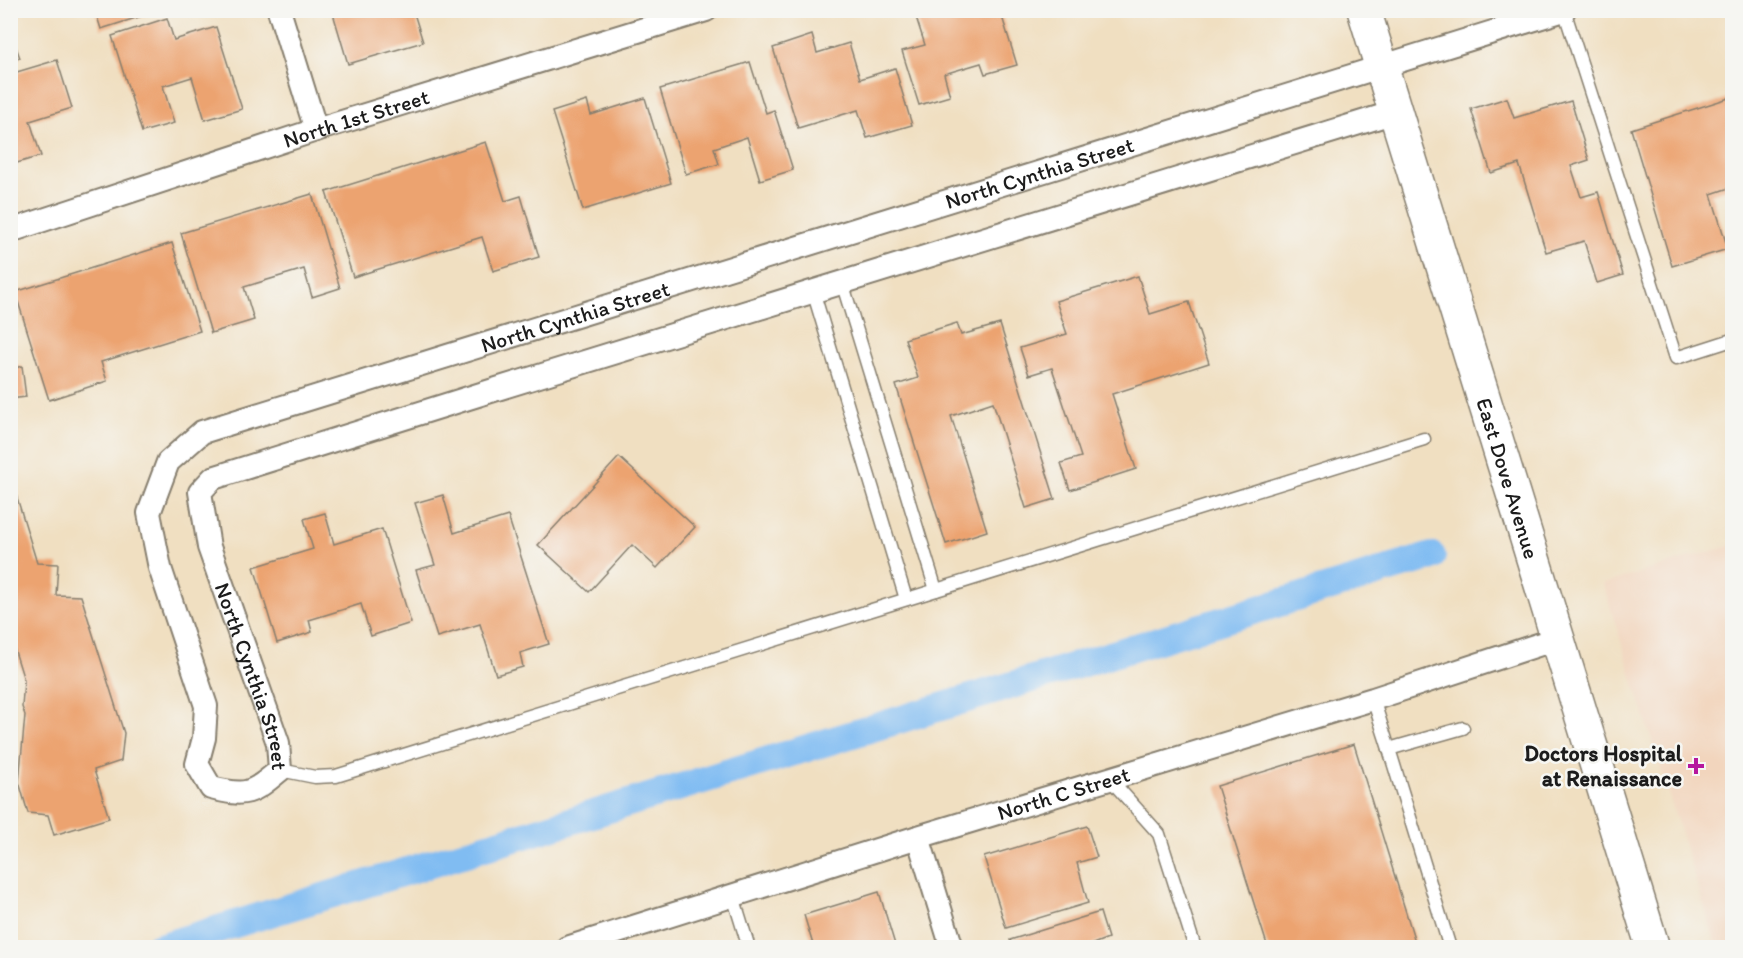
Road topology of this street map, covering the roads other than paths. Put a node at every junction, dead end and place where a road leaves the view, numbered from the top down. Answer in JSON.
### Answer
{"nodes":[{"id":1,"x":279,"y":10,"type":"edge"},
{"id":2,"x":705,"y":10,"type":"edge"},
{"id":3,"x":1364,"y":10,"type":"edge"},
{"id":4,"x":1564,"y":10,"type":"edge"},
{"id":5,"x":677,"y":15,"type":"edge"},
{"id":6,"x":1381,"y":66,"type":"junction"},
{"id":7,"x":1395,"y":112,"type":"junction"},
{"id":8,"x":316,"y":130,"type":"junction"},
{"id":9,"x":10,"y":231,"type":"edge"},
{"id":10,"x":842,"y":282,"type":"junction"},
{"id":11,"x":813,"y":291,"type":"junction"},
{"id":12,"x":1732,"y":340,"type":"edge"},
{"id":13,"x":1424,"y":439,"type":"dead end"},
{"id":14,"x":936,"y":590,"type":"junction"},
{"id":15,"x":906,"y":599,"type":"junction"},
{"id":16,"x":1559,"y":638,"type":"junction"},
{"id":17,"x":1373,"y":699,"type":"junction"},
{"id":18,"x":1463,"y":728,"type":"dead end"},
{"id":19,"x":1389,"y":749,"type":"junction"},
{"id":20,"x":280,"y":770,"type":"junction"},
{"id":21,"x":1110,"y":779,"type":"junction"},
{"id":22,"x":918,"y":837,"type":"junction"},
{"id":23,"x":733,"y":896,"type":"junction"},
{"id":24,"x":567,"y":948,"type":"edge"},
{"id":25,"x":749,"y":948,"type":"edge"},
{"id":26,"x":952,"y":948,"type":"edge"},
{"id":27,"x":1195,"y":948,"type":"edge"},
{"id":28,"x":1450,"y":948,"type":"edge"},
{"id":29,"x":1653,"y":948,"type":"edge"}],
"edges":[{"from":1,"to":8,"type":"street"},
{"from":2,"to":5,"type":"street","name":"North 1st Street"},
{"from":3,"to":6,"type":"main road","name":"East Dove Avenue"},
{"from":4,"to":6,"type":"street","name":"North Cynthia Street"},
{"from":4,"to":12,"type":"lane"},
{"from":5,"to":8,"type":"street","name":"North 1st Street"},
{"from":6,"to":7,"type":"main road","name":"East Dove Avenue"},
{"from":6,"to":20,"type":"street","name":"North Cynthia Street"},
{"from":7,"to":10,"type":"street","name":"North Cynthia Street"},
{"from":7,"to":16,"type":"main road","name":"East Dove Avenue"},
{"from":8,"to":9,"type":"street","name":"North 1st Street"},
{"from":10,"to":11,"type":"street","name":"North Cynthia Street"},
{"from":10,"to":14,"type":"lane"},
{"from":11,"to":15,"type":"lane"},
{"from":11,"to":20,"type":"street","name":"North Cynthia Street"},
{"from":13,"to":14,"type":"lane"},
{"from":14,"to":15,"type":"lane"},
{"from":15,"to":20,"type":"lane"},
{"from":16,"to":17,"type":"street","name":"North C Street"},
{"from":16,"to":29,"type":"main road","name":"East Dove Avenue"},
{"from":17,"to":19,"type":"lane"},
{"from":17,"to":21,"type":"street","name":"North C Street"},
{"from":18,"to":19,"type":"lane"},
{"from":19,"to":28,"type":"lane"},
{"from":21,"to":22,"type":"street","name":"North C Street"},
{"from":21,"to":27,"type":"lane"},
{"from":22,"to":23,"type":"street","name":"North C Street"},
{"from":22,"to":26,"type":"street"},
{"from":23,"to":24,"type":"street","name":"North C Street"},
{"from":23,"to":25,"type":"lane"}]}
